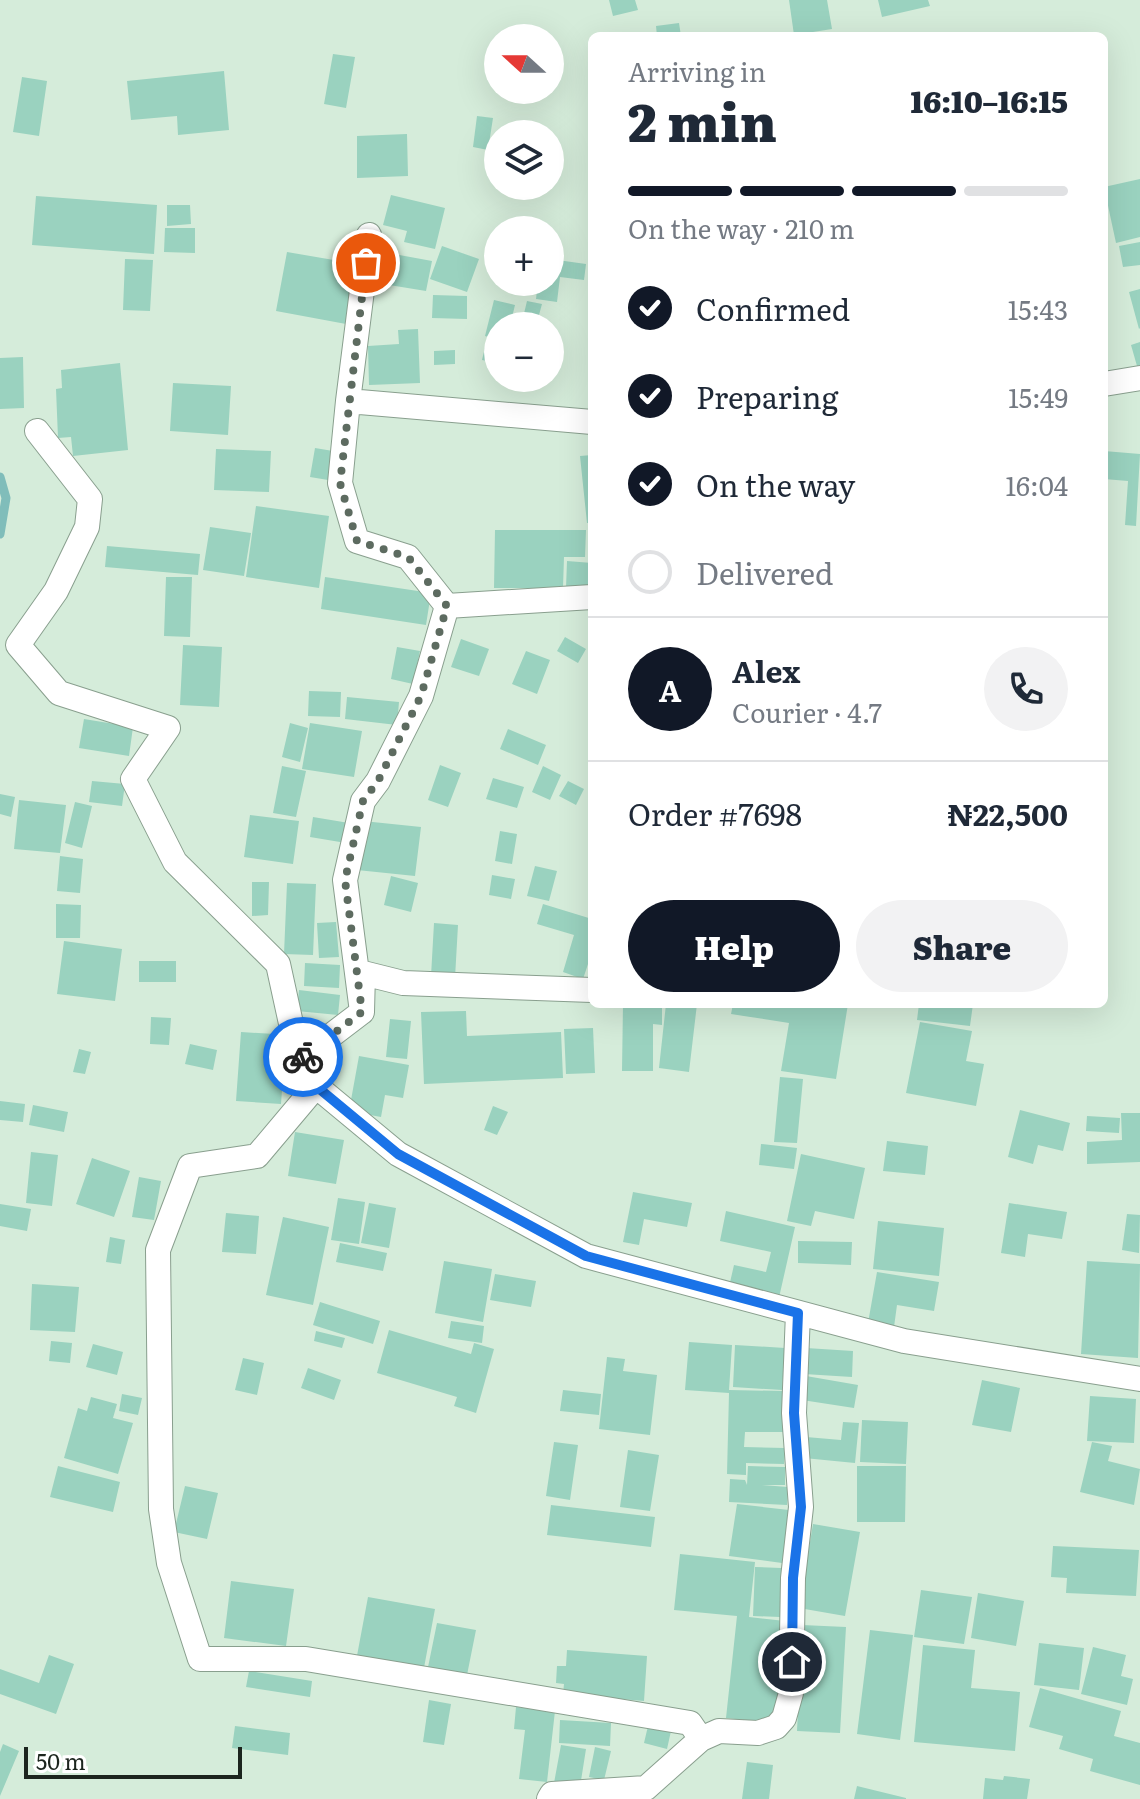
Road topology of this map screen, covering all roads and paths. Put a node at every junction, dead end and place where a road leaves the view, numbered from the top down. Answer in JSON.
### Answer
{"nodes":[{"id":1,"x":369,"y":235,"type":"dead end"},
{"id":2,"x":1140,"y":378,"type":"edge"},
{"id":3,"x":1108,"y":383,"type":"edge"},
{"id":4,"x":348,"y":401,"type":"junction"},
{"id":5,"x":588,"y":422,"type":"edge"},
{"id":6,"x":37,"y":431,"type":"dead end"},
{"id":7,"x":588,"y":597,"type":"edge"},
{"id":8,"x":447,"y":606,"type":"junction"},
{"id":9,"x":588,"y":990,"type":"edge"},
{"id":10,"x":362,"y":1012,"type":"junction"},
{"id":11,"x":299,"y":1060,"type":"junction"},
{"id":12,"x":316,"y":1086,"type":"junction"},
{"id":13,"x":798,"y":1313,"type":"junction"},
{"id":14,"x":1140,"y":1379,"type":"edge"},
{"id":15,"x":701,"y":1739,"type":"junction"},
{"id":16,"x":549,"y":1799,"type":"edge"}],
"edges":[{"from":1,"to":4,"type":"street"},
{"from":2,"to":3,"type":"street"},
{"from":4,"to":5,"type":"street"},
{"from":4,"to":8,"type":"street"},
{"from":6,"to":11,"type":"street"},
{"from":7,"to":8,"type":"street"},
{"from":8,"to":10,"type":"street"},
{"from":9,"to":10,"type":"street"},
{"from":10,"to":11,"type":"street"},
{"from":11,"to":12,"type":"street"},
{"from":12,"to":13,"type":"street"},
{"from":12,"to":15,"type":"street"},
{"from":13,"to":14,"type":"street"},
{"from":13,"to":15,"type":"street"},
{"from":15,"to":16,"type":"street"}]}
